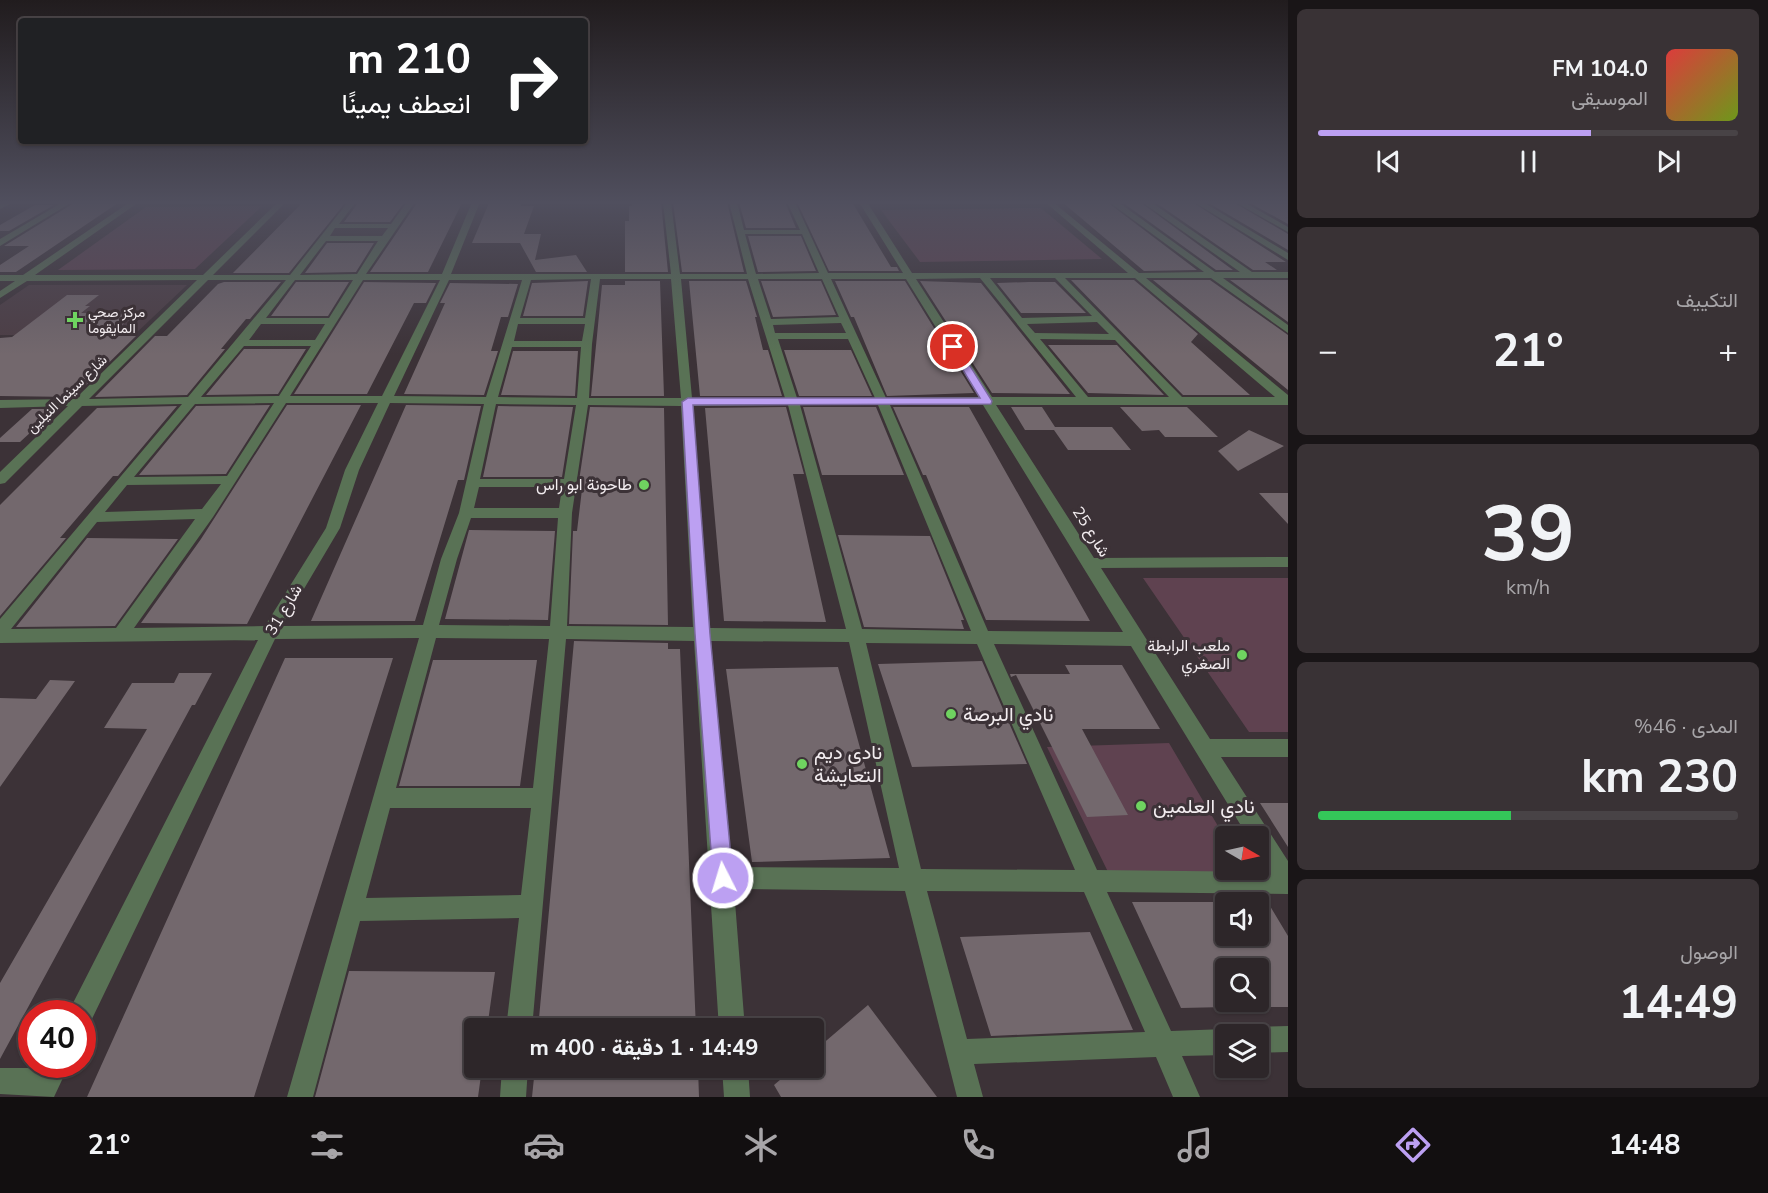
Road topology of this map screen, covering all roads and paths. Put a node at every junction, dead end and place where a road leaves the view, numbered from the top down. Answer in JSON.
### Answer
{"nodes":[{"id":1,"x":62,"y":253,"type":"edge"},
{"id":2,"x":231,"y":253,"type":"edge"},
{"id":3,"x":312,"y":253,"type":"edge"},
{"id":4,"x":376,"y":253,"type":"edge"},
{"id":5,"x":455,"y":253,"type":"edge"},
{"id":6,"x":674,"y":253,"type":"edge"},
{"id":7,"x":747,"y":253,"type":"edge"},
{"id":8,"x":814,"y":253,"type":"edge"},
{"id":9,"x":895,"y":253,"type":"edge"},
{"id":10,"x":1110,"y":253,"type":"edge"},
{"id":11,"x":1182,"y":253,"type":"edge"},
{"id":12,"x":1219,"y":253,"type":"edge"},
{"id":13,"x":909,"y":275,"type":"junction"},
{"id":14,"x":982,"y":275,"type":"junction"},
{"id":15,"x":1057,"y":275,"type":"junction"},
{"id":16,"x":1136,"y":275,"type":"junction"},
{"id":17,"x":1212,"y":275,"type":"junction"},
{"id":18,"x":1250,"y":275,"type":"junction"},
{"id":19,"x":294,"y":276,"type":"junction"},
{"id":20,"x":362,"y":276,"type":"junction"},
{"id":21,"x":446,"y":276,"type":"junction"},
{"id":22,"x":596,"y":276,"type":"junction"},
{"id":23,"x":677,"y":276,"type":"junction"},
{"id":24,"x":752,"y":276,"type":"junction"},
{"id":25,"x":824,"y":276,"type":"junction"},
{"id":26,"x":1286,"y":276,"type":"edge"},
{"id":27,"x":207,"y":277,"type":"junction"},
{"id":28,"x":527,"y":277,"type":"junction"},
{"id":29,"x":0,"y":278,"type":"edge"},
{"id":30,"x":26,"y":278,"type":"junction"},
{"id":31,"x":0,"y":296,"type":"edge"},
{"id":32,"x":1270,"y":317,"type":"junction"},
{"id":33,"x":1288,"y":317,"type":"edge"},
{"id":34,"x":1100,"y":319,"type":"junction"},
{"id":35,"x":258,"y":321,"type":"junction"},
{"id":36,"x":332,"y":321,"type":"junction"},
{"id":37,"x":513,"y":321,"type":"junction"},
{"id":38,"x":591,"y":321,"type":"junction"},
{"id":39,"x":1019,"y":321,"type":"junction"},
{"id":40,"x":848,"y":328,"type":"junction"},
{"id":41,"x":769,"y":329,"type":"junction"},
{"id":42,"x":1288,"y":330,"type":"edge"},
{"id":43,"x":1032,"y":336,"type":"junction"},
{"id":44,"x":1117,"y":337,"type":"junction"},
{"id":45,"x":319,"y":343,"type":"junction"},
{"id":46,"x":241,"y":344,"type":"junction"},
{"id":47,"x":507,"y":344,"type":"junction"},
{"id":48,"x":587,"y":344,"type":"junction"},
{"id":49,"x":284,"y":399,"type":"junction"},
{"id":50,"x":387,"y":399,"type":"junction"},
{"id":51,"x":192,"y":400,"type":"junction"},
{"id":52,"x":1084,"y":400,"type":"junction"},
{"id":53,"x":1179,"y":400,"type":"junction"},
{"id":54,"x":1288,"y":400,"type":"edge"},
{"id":55,"x":491,"y":401,"type":"junction"},
{"id":56,"x":583,"y":401,"type":"junction"},
{"id":57,"x":882,"y":401,"type":"junction"},
{"id":58,"x":987,"y":401,"type":"junction"},
{"id":59,"x":688,"y":402,"type":"junction"},
{"id":60,"x":793,"y":402,"type":"junction"},
{"id":61,"x":80,"y":403,"type":"junction"},
{"id":62,"x":0,"y":404,"type":"edge"},
{"id":63,"x":0,"y":480,"type":"edge"},
{"id":64,"x":124,"y":480,"type":"junction"},
{"id":65,"x":231,"y":480,"type":"junction"},
{"id":66,"x":473,"y":483,"type":"junction"},
{"id":67,"x":568,"y":483,"type":"junction"},
{"id":68,"x":466,"y":513,"type":"junction"},
{"id":69,"x":565,"y":513,"type":"junction"},
{"id":70,"x":208,"y":514,"type":"junction"},
{"id":71,"x":94,"y":518,"type":"junction"},
{"id":72,"x":1288,"y":562,"type":"edge"},
{"id":73,"x":1089,"y":563,"type":"junction"},
{"id":74,"x":0,"y":631,"type":"edge"},
{"id":75,"x":270,"y":632,"type":"junction"},
{"id":76,"x":429,"y":632,"type":"junction"},
{"id":77,"x":558,"y":634,"type":"junction"},
{"id":78,"x":702,"y":634,"type":"junction"},
{"id":79,"x":120,"y":635,"type":"junction"},
{"id":80,"x":0,"y":636,"type":"edge"},
{"id":81,"x":856,"y":636,"type":"junction"},
{"id":82,"x":982,"y":637,"type":"junction"},
{"id":83,"x":1137,"y":639,"type":"junction"},
{"id":84,"x":1205,"y":748,"type":"junction"},
{"id":85,"x":1288,"y":748,"type":"edge"},
{"id":86,"x":383,"y":798,"type":"junction"},
{"id":87,"x":541,"y":798,"type":"junction"},
{"id":88,"x":723,"y":878,"type":"junction"},
{"id":89,"x":913,"y":880,"type":"junction"},
{"id":90,"x":1090,"y":881,"type":"junction"},
{"id":91,"x":1288,"y":882,"type":"edge"},
{"id":92,"x":531,"y":906,"type":"junction"},
{"id":93,"x":352,"y":910,"type":"junction"},
{"id":94,"x":88,"y":1000,"type":"edge"},
{"id":95,"x":520,"y":1018,"type":"edge"},
{"id":96,"x":731,"y":1018,"type":"edge"},
{"id":97,"x":1288,"y":1039,"type":"edge"},
{"id":98,"x":1269,"y":1040,"type":"edge"},
{"id":99,"x":1215,"y":1042,"type":"edge"},
{"id":100,"x":1163,"y":1044,"type":"junction"},
{"id":101,"x":957,"y":1052,"type":"junction"},
{"id":102,"x":514,"y":1078,"type":"edge"},
{"id":103,"x":736,"y":1078,"type":"edge"},
{"id":104,"x":0,"y":1081,"type":"edge"},
{"id":105,"x":48,"y":1081,"type":"edge"},
{"id":106,"x":300,"y":1097,"type":"edge"},
{"id":107,"x":513,"y":1097,"type":"edge"},
{"id":108,"x":737,"y":1097,"type":"edge"},
{"id":109,"x":970,"y":1097,"type":"edge"},
{"id":110,"x":1187,"y":1097,"type":"edge"}],
"edges":[{"from":1,"to":30,"type":"street"},
{"from":2,"to":27,"type":"street","name":"شارع سينما النيلين"},
{"from":3,"to":19,"type":"street"},
{"from":4,"to":20,"type":"street"},
{"from":5,"to":21,"type":"street","name":"شارع 31"},
{"from":6,"to":23,"type":"street"},
{"from":7,"to":24,"type":"street"},
{"from":8,"to":25,"type":"street"},
{"from":9,"to":13,"type":"street","name":"شارع 25"},
{"from":10,"to":16,"type":"street"},
{"from":11,"to":17,"type":"street"},
{"from":12,"to":18,"type":"street"},
{"from":13,"to":14,"type":"street"},
{"from":13,"to":25,"type":"street"},
{"from":13,"to":58,"type":"street","name":"شارع 25"},
{"from":14,"to":15,"type":"street"},
{"from":14,"to":39,"type":"street"},
{"from":15,"to":16,"type":"street"},
{"from":15,"to":34,"type":"street"},
{"from":16,"to":17,"type":"street"},
{"from":16,"to":54,"type":"street"},
{"from":17,"to":18,"type":"street"},
{"from":17,"to":32,"type":"street"},
{"from":18,"to":26,"type":"street"},
{"from":19,"to":20,"type":"street"},
{"from":19,"to":27,"type":"street"},
{"from":19,"to":35,"type":"street"},
{"from":20,"to":21,"type":"street"},
{"from":20,"to":36,"type":"street"},
{"from":21,"to":28,"type":"street"},
{"from":21,"to":50,"type":"street","name":"شارع 31"},
{"from":22,"to":23,"type":"street"},
{"from":22,"to":28,"type":"street"},
{"from":22,"to":38,"type":"street"},
{"from":23,"to":24,"type":"street"},
{"from":23,"to":59,"type":"street"},
{"from":24,"to":25,"type":"street"},
{"from":24,"to":41,"type":"street"},
{"from":25,"to":40,"type":"street"},
{"from":27,"to":30,"type":"street"},
{"from":27,"to":61,"type":"street","name":"شارع سينما النيلين"},
{"from":28,"to":37,"type":"street"},
{"from":29,"to":30,"type":"street"},
{"from":30,"to":31,"type":"street"},
{"from":32,"to":33,"type":"street"},
{"from":32,"to":42,"type":"street"},
{"from":34,"to":39,"type":"street"},
{"from":34,"to":44,"type":"street"},
{"from":35,"to":36,"type":"street"},
{"from":35,"to":46,"type":"street"},
{"from":36,"to":45,"type":"street"},
{"from":37,"to":38,"type":"street"},
{"from":37,"to":47,"type":"street"},
{"from":38,"to":48,"type":"street"},
{"from":39,"to":43,"type":"street"},
{"from":40,"to":41,"type":"street"},
{"from":40,"to":41,"type":"street"},
{"from":40,"to":57,"type":"street"},
{"from":41,"to":60,"type":"street"},
{"from":43,"to":44,"type":"street"},
{"from":43,"to":52,"type":"street"},
{"from":44,"to":53,"type":"street"},
{"from":45,"to":46,"type":"street"},
{"from":45,"to":49,"type":"street"},
{"from":46,"to":51,"type":"street"},
{"from":47,"to":48,"type":"street"},
{"from":47,"to":55,"type":"street"},
{"from":48,"to":56,"type":"street"},
{"from":49,"to":50,"type":"street"},
{"from":49,"to":51,"type":"street"},
{"from":49,"to":65,"type":"street"},
{"from":50,"to":55,"type":"street"},
{"from":50,"to":75,"type":"street","name":"شارع 31"},
{"from":51,"to":61,"type":"street"},
{"from":51,"to":64,"type":"street"},
{"from":52,"to":53,"type":"street"},
{"from":52,"to":58,"type":"street"},
{"from":53,"to":54,"type":"street"},
{"from":55,"to":56,"type":"street"},
{"from":55,"to":66,"type":"street"},
{"from":56,"to":59,"type":"street"},
{"from":56,"to":67,"type":"street"},
{"from":57,"to":58,"type":"street"},
{"from":57,"to":60,"type":"street"},
{"from":57,"to":82,"type":"street"},
{"from":58,"to":73,"type":"street","name":"شارع 25"},
{"from":59,"to":60,"type":"street"},
{"from":59,"to":78,"type":"street"},
{"from":60,"to":81,"type":"street"},
{"from":61,"to":62,"type":"street"},
{"from":61,"to":63,"type":"street","name":"شارع سينما النيلين"},
{"from":64,"to":65,"type":"street"},
{"from":64,"to":71,"type":"street"},
{"from":65,"to":70,"type":"street"},
{"from":66,"to":67,"type":"street"},
{"from":66,"to":68,"type":"street"},
{"from":67,"to":69,"type":"street"},
{"from":68,"to":69,"type":"street"},
{"from":68,"to":76,"type":"street"},
{"from":69,"to":77,"type":"street"},
{"from":70,"to":71,"type":"street"},
{"from":70,"to":79,"type":"street"},
{"from":71,"to":74,"type":"street"},
{"from":72,"to":73,"type":"street"},
{"from":73,"to":83,"type":"street","name":"شارع 25"},
{"from":75,"to":76,"type":"street"},
{"from":75,"to":79,"type":"street"},
{"from":75,"to":94,"type":"street","name":"شارع 31"},
{"from":76,"to":77,"type":"street"},
{"from":76,"to":86,"type":"street"},
{"from":77,"to":78,"type":"street"},
{"from":77,"to":87,"type":"street"},
{"from":78,"to":81,"type":"street"},
{"from":78,"to":88,"type":"street"},
{"from":79,"to":80,"type":"street"},
{"from":81,"to":82,"type":"street"},
{"from":81,"to":89,"type":"street"},
{"from":82,"to":83,"type":"street"},
{"from":82,"to":90,"type":"street"},
{"from":83,"to":84,"type":"street","name":"شارع 25"},
{"from":84,"to":85,"type":"street"},
{"from":84,"to":91,"type":"street","name":"شارع 25"},
{"from":86,"to":87,"type":"street"},
{"from":86,"to":93,"type":"street"},
{"from":87,"to":92,"type":"street"},
{"from":88,"to":89,"type":"street"},
{"from":88,"to":96,"type":"street"},
{"from":89,"to":90,"type":"street"},
{"from":89,"to":101,"type":"street"},
{"from":90,"to":91,"type":"street"},
{"from":90,"to":100,"type":"street"},
{"from":92,"to":93,"type":"street"},
{"from":92,"to":95,"type":"street"},
{"from":93,"to":106,"type":"street"},
{"from":97,"to":98,"type":"street"},
{"from":99,"to":100,"type":"street"},
{"from":100,"to":101,"type":"street"},
{"from":100,"to":110,"type":"street"},
{"from":101,"to":109,"type":"street"},
{"from":102,"to":107,"type":"street"},
{"from":103,"to":108,"type":"street"},
{"from":104,"to":105,"type":"street"}]}
